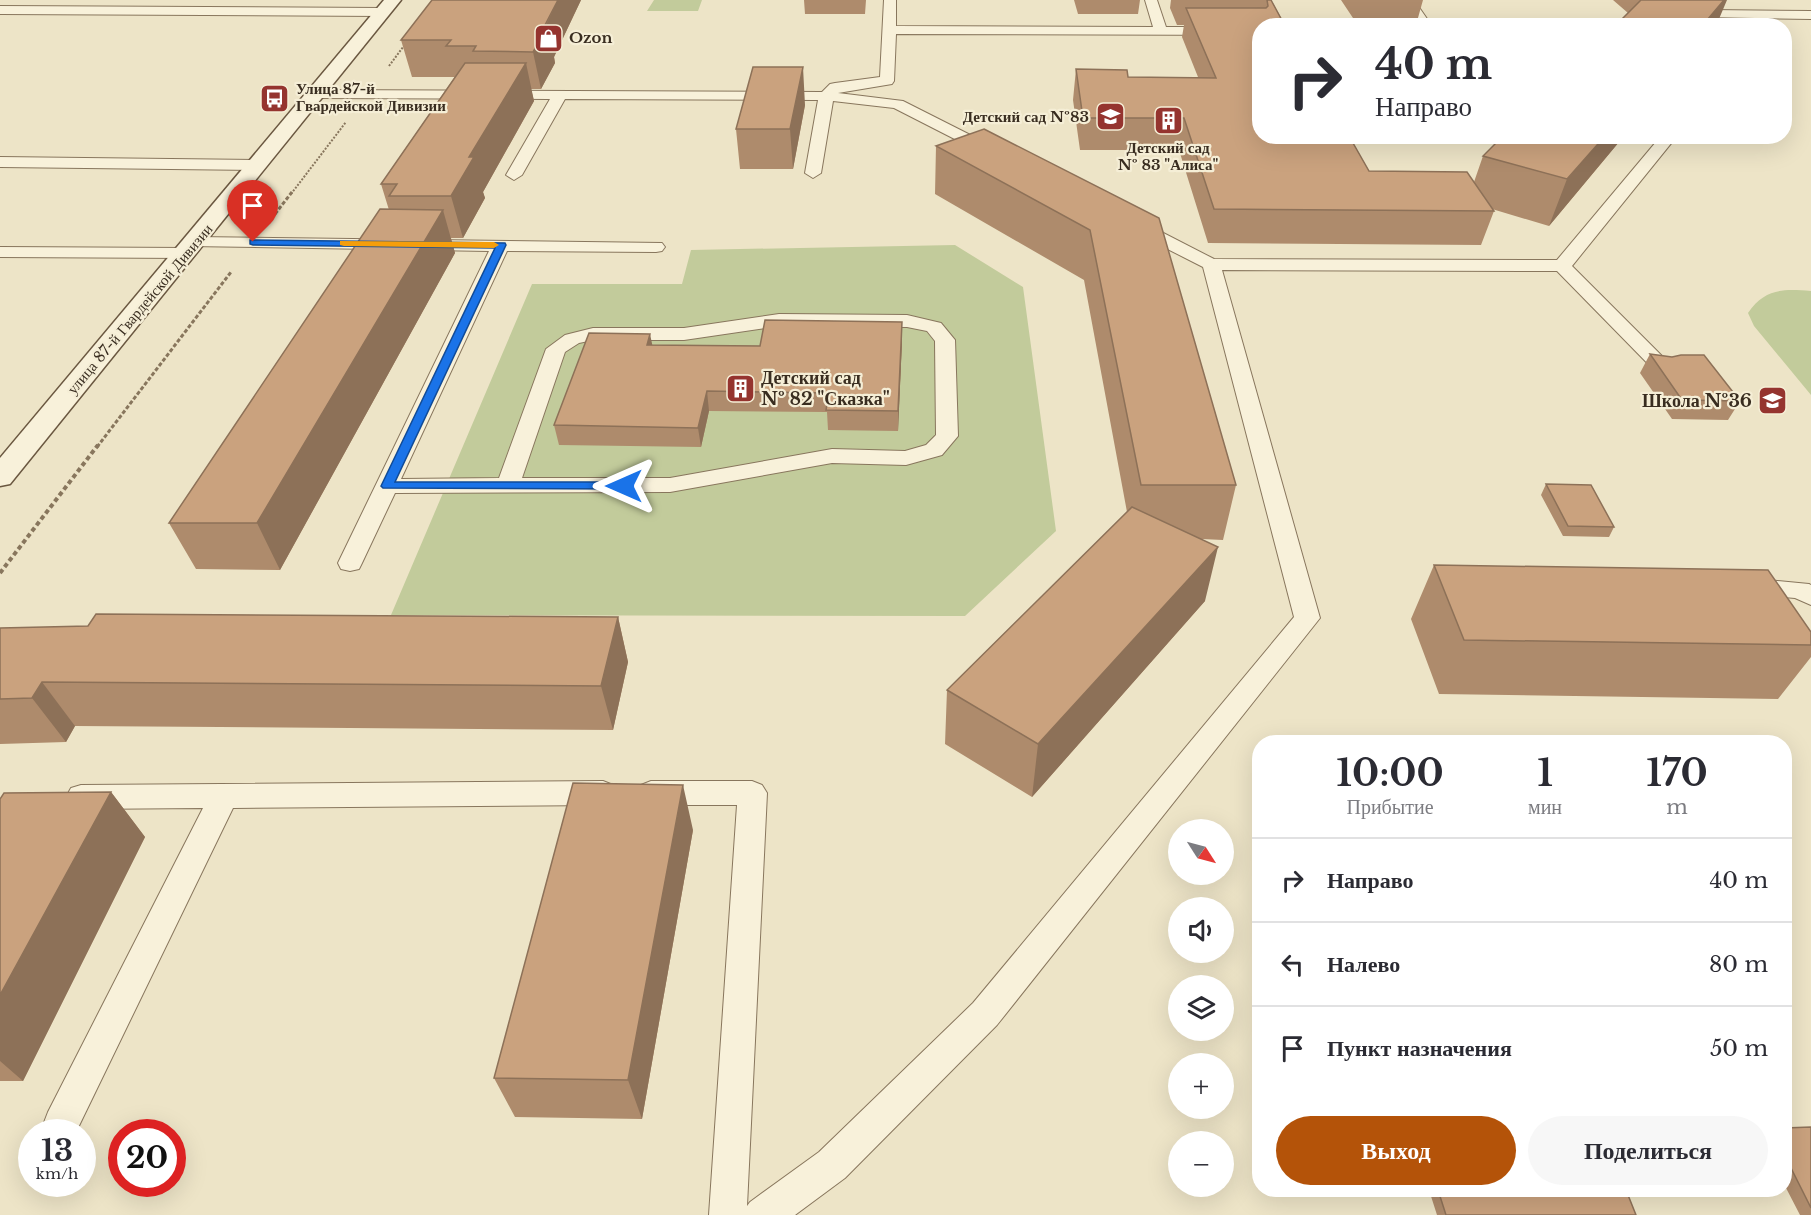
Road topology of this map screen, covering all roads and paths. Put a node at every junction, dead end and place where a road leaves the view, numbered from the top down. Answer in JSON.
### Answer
{"nodes":[{"id":1,"x":890,"y":0,"type":"edge"},
{"id":2,"x":1151,"y":0,"type":"edge"},
{"id":3,"x":1408,"y":0,"type":"edge"},
{"id":4,"x":388,"y":6,"type":"edge"},
{"id":5,"x":0,"y":10,"type":"edge"},
{"id":6,"x":1811,"y":15,"type":"edge"},
{"id":7,"x":1420,"y":18,"type":"edge"},
{"id":8,"x":1711,"y":18,"type":"edge"},
{"id":9,"x":890,"y":30,"type":"junction"},
{"id":10,"x":1161,"y":31,"type":"junction"},
{"id":11,"x":1252,"y":31,"type":"edge"},
{"id":12,"x":411,"y":37,"type":"edge"},
{"id":13,"x":316,"y":94,"type":"junction"},
{"id":14,"x":367,"y":94,"type":"junction"},
{"id":15,"x":560,"y":95,"type":"junction"},
{"id":16,"x":826,"y":96,"type":"junction"},
{"id":17,"x":1663,"y":144,"type":"edge"},
{"id":18,"x":1003,"y":157,"type":"edge"},
{"id":19,"x":0,"y":162,"type":"edge"},
{"id":20,"x":259,"y":165,"type":"junction"},
{"id":21,"x":813,"y":172,"type":"dead end"},
{"id":22,"x":514,"y":175,"type":"dead end"},
{"id":23,"x":1117,"y":216,"type":"edge"},
{"id":24,"x":253,"y":242,"type":"junction"},
{"id":25,"x":501,"y":245,"type":"junction"},
{"id":26,"x":191,"y":247,"type":"junction"},
{"id":27,"x":656,"y":247,"type":"dead end"},
{"id":28,"x":0,"y":252,"type":"edge"},
{"id":29,"x":1211,"y":264,"type":"junction"},
{"id":30,"x":1562,"y":266,"type":"junction"},
{"id":31,"x":1664,"y":368,"type":"edge"},
{"id":32,"x":0,"y":477,"type":"edge"},
{"id":33,"x":387,"y":486,"type":"junction"},
{"id":34,"x":508,"y":486,"type":"junction"},
{"id":35,"x":350,"y":563,"type":"dead end"},
{"id":36,"x":0,"y":573,"type":"edge"},
{"id":37,"x":1729,"y":586,"type":"edge"},
{"id":38,"x":1811,"y":596,"type":"edge"},
{"id":39,"x":224,"y":795,"type":"junction"},
{"id":40,"x":47,"y":798,"type":"edge"},
{"id":41,"x":65,"y":1119,"type":"edge"},
{"id":42,"x":728,"y":1215,"type":"edge"},
{"id":43,"x":763,"y":1215,"type":"edge"}],
"edges":[{"from":1,"to":9,"type":"lane"},
{"from":2,"to":10,"type":"lane"},
{"from":3,"to":7,"type":"lane"},
{"from":4,"to":5,"type":"lane"},
{"from":4,"to":13,"type":"street","name":"улица 87-й Гвардейской Дивизии"},
{"from":6,"to":8,"type":"lane"},
{"from":9,"to":10,"type":"lane"},
{"from":9,"to":16,"type":"lane"},
{"from":10,"to":11,"type":"lane"},
{"from":12,"to":14,"type":"path"},
{"from":13,"to":14,"type":"lane"},
{"from":13,"to":20,"type":"street","name":"улица 87-й Гвардейской Дивизии"},
{"from":14,"to":15,"type":"lane"},
{"from":14,"to":24,"type":"path"},
{"from":15,"to":16,"type":"lane"},
{"from":15,"to":22,"type":"lane"},
{"from":16,"to":18,"type":"lane"},
{"from":16,"to":21,"type":"lane"},
{"from":17,"to":30,"type":"lane"},
{"from":19,"to":20,"type":"lane"},
{"from":20,"to":26,"type":"street","name":"улица 87-й Гвардейской Дивизии"},
{"from":23,"to":29,"type":"lane"},
{"from":24,"to":25,"type":"lane"},
{"from":24,"to":26,"type":"lane"},
{"from":24,"to":36,"type":"path"},
{"from":25,"to":27,"type":"lane"},
{"from":25,"to":33,"type":"lane"},
{"from":26,"to":28,"type":"lane"},
{"from":26,"to":32,"type":"street","name":"улица 87-й Гвардейской Дивизии"},
{"from":29,"to":30,"type":"lane"},
{"from":29,"to":43,"type":"lane"},
{"from":30,"to":31,"type":"lane"},
{"from":33,"to":34,"type":"lane"},
{"from":33,"to":35,"type":"lane"},
{"from":34,"to":34,"type":"lane"},
{"from":37,"to":38,"type":"lane"},
{"from":39,"to":40,"type":"lane"},
{"from":39,"to":41,"type":"lane"},
{"from":39,"to":42,"type":"lane"}]}
